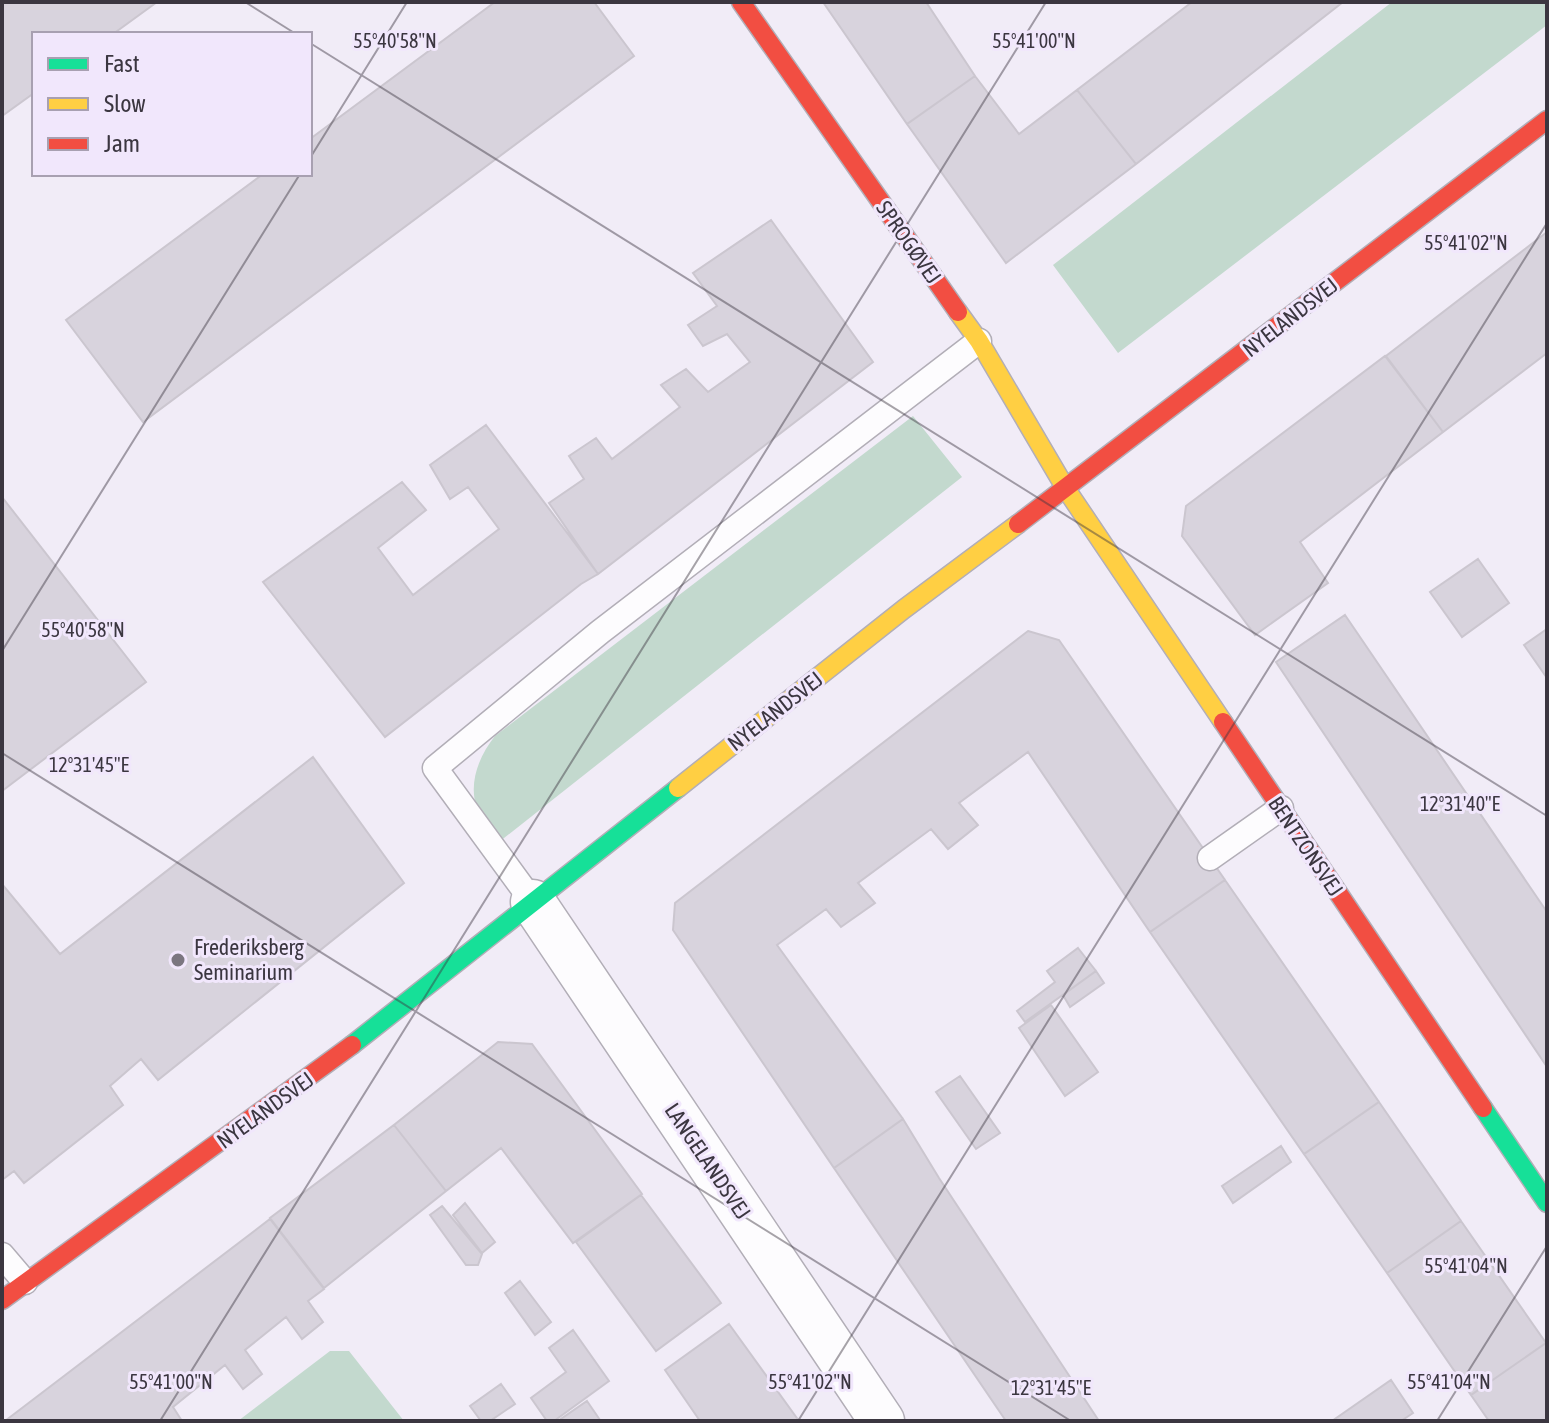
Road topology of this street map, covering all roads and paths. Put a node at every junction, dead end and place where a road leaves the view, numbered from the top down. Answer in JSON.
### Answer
{"nodes":[{"id":1,"x":741,"y":2,"type":"edge"},
{"id":2,"x":1547,"y":120,"type":"edge"},
{"id":3,"x":979,"y":341,"type":"junction"},
{"id":4,"x":1066,"y":489,"type":"junction"},
{"id":5,"x":1281,"y":808,"type":"junction"},
{"id":6,"x":1210,"y":858,"type":"dead end"},
{"id":7,"x":533,"y":902,"type":"junction"},
{"id":8,"x":1547,"y":1203,"type":"edge"},
{"id":9,"x":2,"y":1255,"type":"edge"},
{"id":10,"x":25,"y":1282,"type":"junction"},
{"id":11,"x":2,"y":1300,"type":"edge"},
{"id":12,"x":882,"y":1421,"type":"edge"}],
"edges":[{"from":1,"to":3,"type":"street","name":"SPROGØVEJ"},
{"from":2,"to":4,"type":"street","name":"NYELANDSVEJ"},
{"from":3,"to":4,"type":"street","name":"SPROGØVEJ"},
{"from":3,"to":7,"type":"lane"},
{"from":4,"to":5,"type":"street","name":"BENTZONSVEJ"},
{"from":4,"to":7,"type":"street","name":"NYELANDSVEJ"},
{"from":5,"to":6,"type":"lane"},
{"from":5,"to":8,"type":"street","name":"BENTZONSVEJ"},
{"from":7,"to":10,"type":"street","name":"NYELANDSVEJ"},
{"from":7,"to":12,"type":"street","name":"LANGELANDSVEJ"},
{"from":9,"to":10,"type":"lane"},
{"from":10,"to":11,"type":"street","name":"NYELANDSVEJ"}]}
